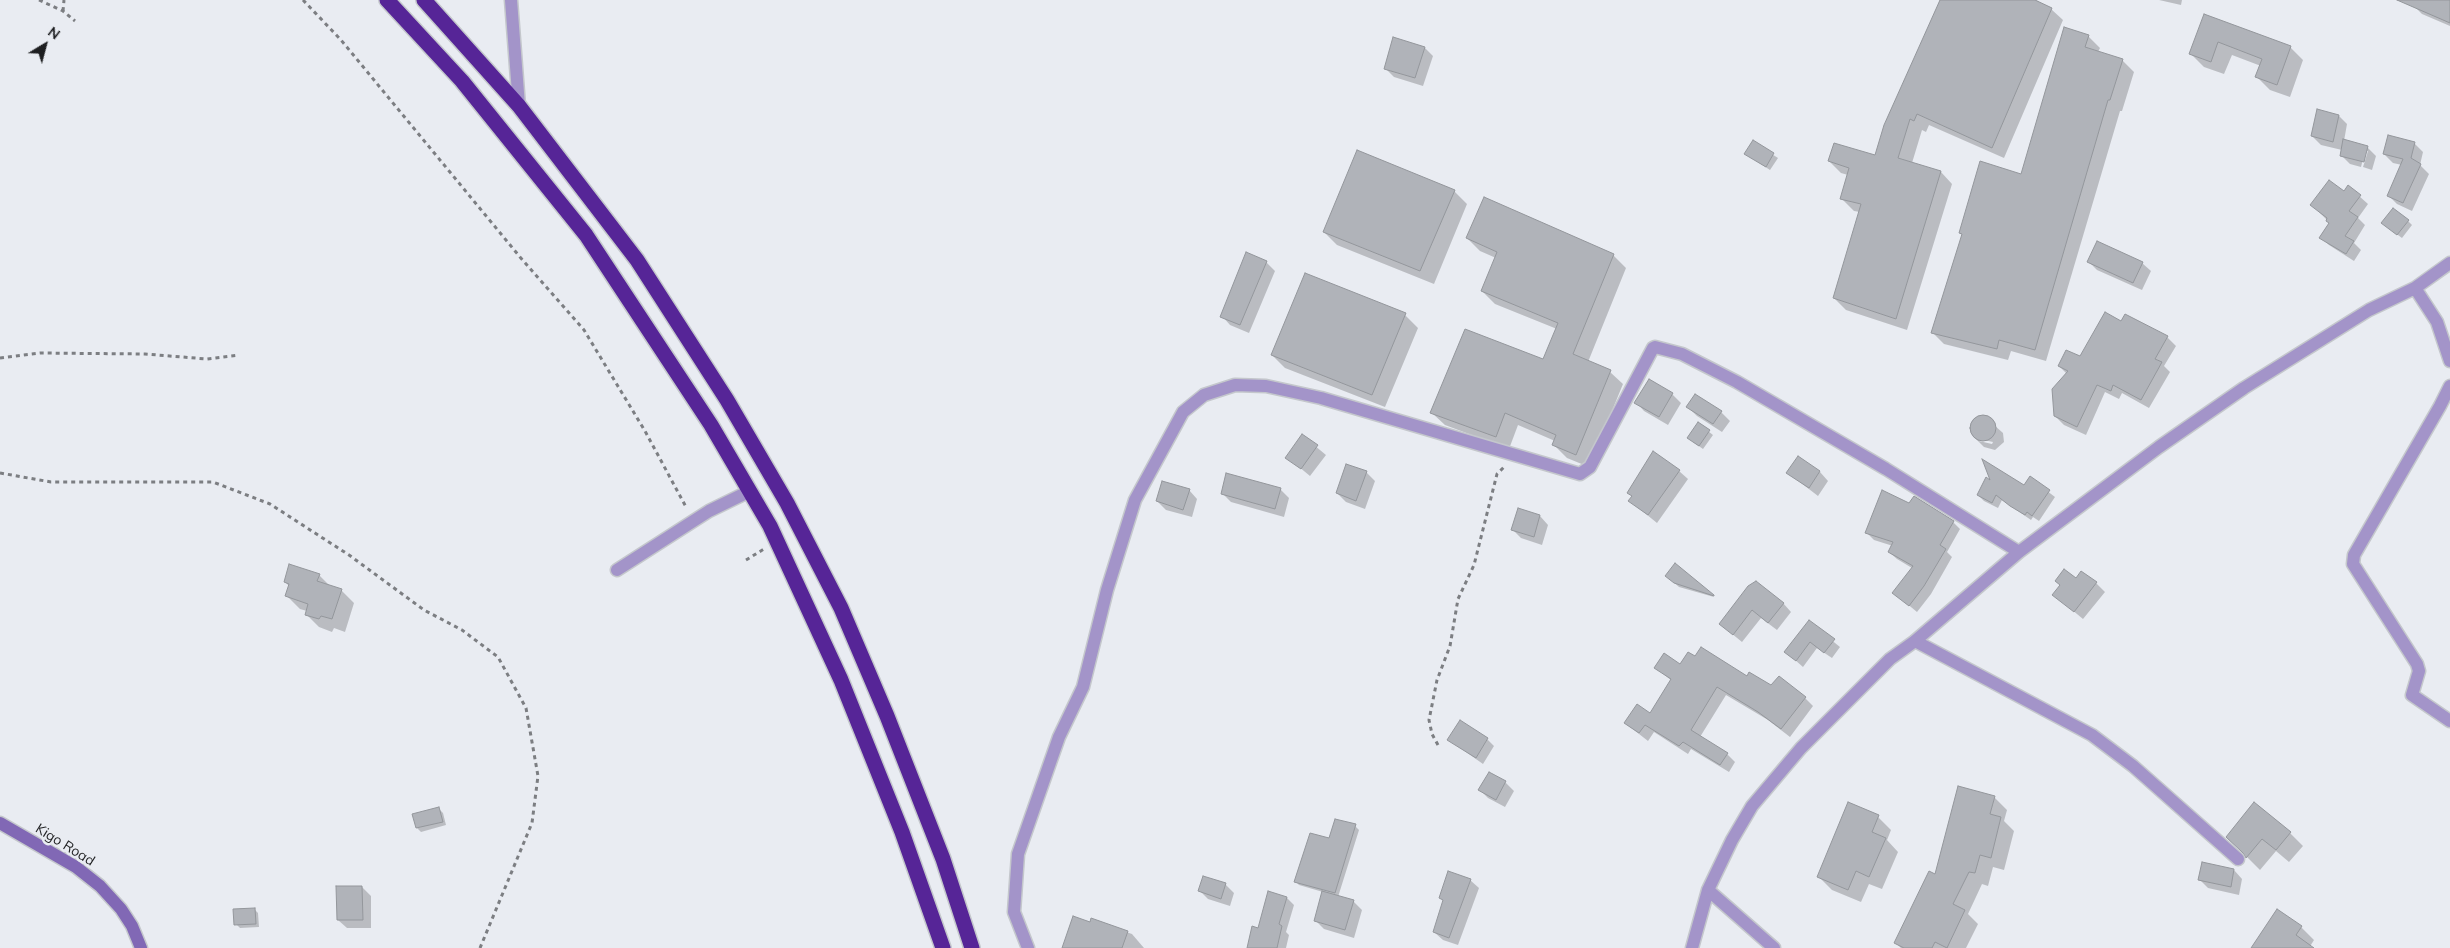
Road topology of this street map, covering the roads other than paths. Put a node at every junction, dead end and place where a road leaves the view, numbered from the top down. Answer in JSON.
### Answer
{"nodes":[{"id":1,"x":387,"y":0,"type":"edge"},
{"id":2,"x":424,"y":0,"type":"edge"},
{"id":3,"x":511,"y":0,"type":"edge"},
{"id":4,"x":519,"y":106,"type":"junction"},
{"id":5,"x":2450,"y":263,"type":"edge"},
{"id":6,"x":2415,"y":288,"type":"junction"},
{"id":7,"x":2450,"y":361,"type":"edge"},
{"id":8,"x":2450,"y":386,"type":"edge"},
{"id":9,"x":750,"y":491,"type":"junction"},
{"id":10,"x":2019,"y":552,"type":"junction"},
{"id":11,"x":618,"y":570,"type":"dead end"},
{"id":12,"x":1915,"y":641,"type":"junction"},
{"id":13,"x":2450,"y":721,"type":"edge"},
{"id":14,"x":0,"y":823,"type":"edge"},
{"id":15,"x":2238,"y":859,"type":"dead end"},
{"id":16,"x":1708,"y":890,"type":"junction"},
{"id":17,"x":141,"y":948,"type":"edge"},
{"id":18,"x":943,"y":948,"type":"edge"},
{"id":19,"x":972,"y":948,"type":"edge"},
{"id":20,"x":1028,"y":948,"type":"edge"},
{"id":21,"x":1692,"y":948,"type":"edge"},
{"id":22,"x":1774,"y":948,"type":"edge"}],
"edges":[{"from":1,"to":9,"type":"highway"},
{"from":2,"to":4,"type":"highway"},
{"from":3,"to":4,"type":"street"},
{"from":4,"to":19,"type":"highway"},
{"from":5,"to":6,"type":"street"},
{"from":6,"to":7,"type":"street"},
{"from":6,"to":10,"type":"street"},
{"from":8,"to":13,"type":"street"},
{"from":9,"to":11,"type":"street"},
{"from":9,"to":18,"type":"highway"},
{"from":10,"to":12,"type":"street"},
{"from":10,"to":20,"type":"street"},
{"from":12,"to":15,"type":"street"},
{"from":12,"to":16,"type":"street"},
{"from":14,"to":17,"type":"street","name":"Kigo Road"},
{"from":16,"to":21,"type":"street"},
{"from":16,"to":22,"type":"street"}]}
